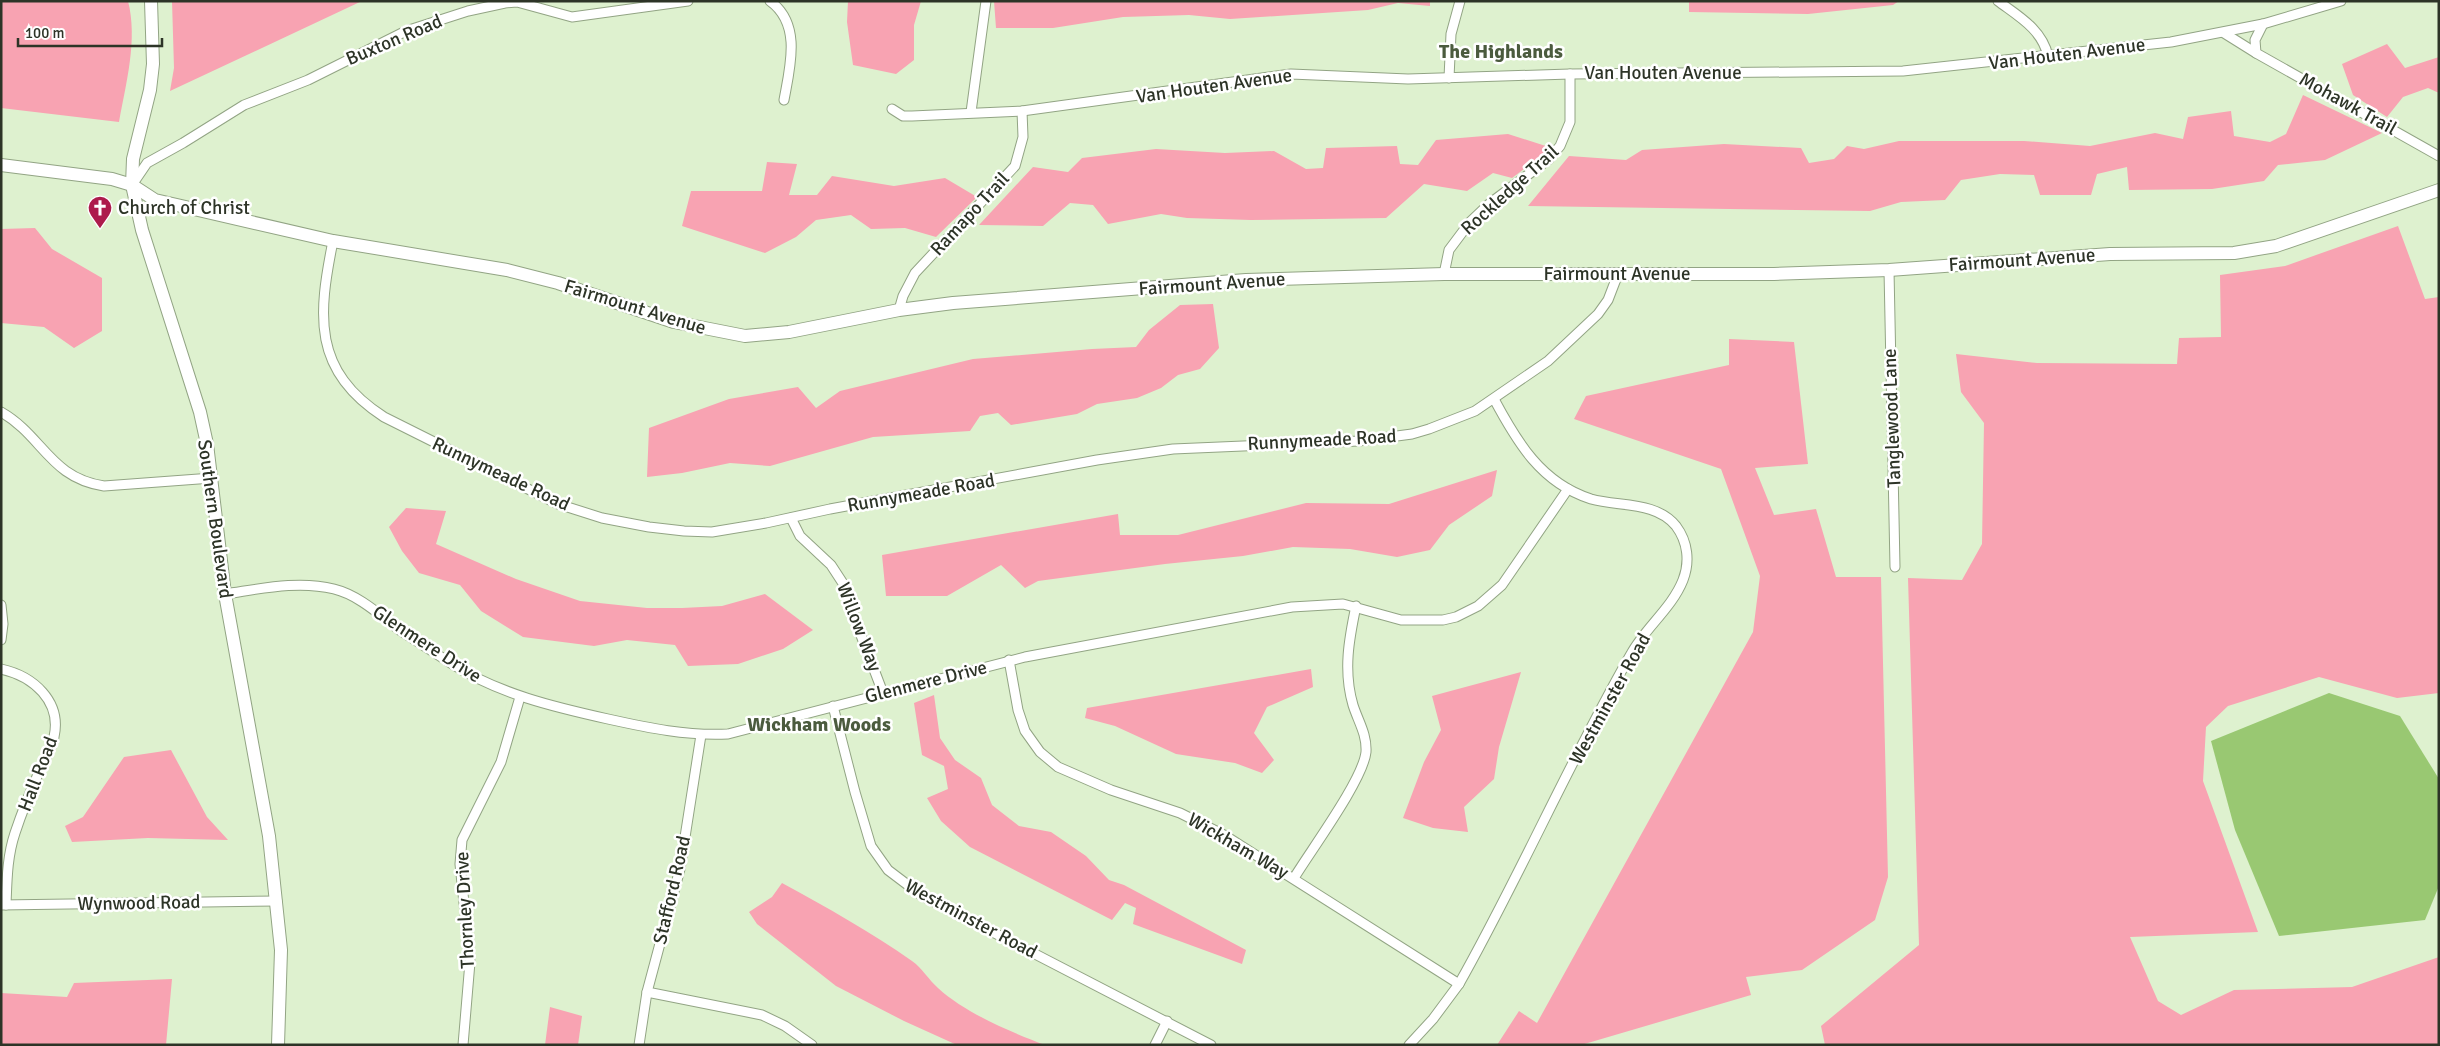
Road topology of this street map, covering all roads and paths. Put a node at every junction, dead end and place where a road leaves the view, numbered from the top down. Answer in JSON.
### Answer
{"nodes":[{"id":1,"x":151,"y":1,"type":"edge"},
{"id":2,"x":688,"y":1,"type":"edge"},
{"id":3,"x":770,"y":1,"type":"edge"},
{"id":4,"x":986,"y":1,"type":"edge"},
{"id":5,"x":1460,"y":1,"type":"edge"},
{"id":6,"x":1998,"y":1,"type":"edge"},
{"id":7,"x":2341,"y":1,"type":"edge"},
{"id":8,"x":2263,"y":24,"type":"junction"},
{"id":9,"x":2224,"y":33,"type":"junction"},
{"id":10,"x":2256,"y":53,"type":"junction"},
{"id":11,"x":2048,"y":56,"type":"junction"},
{"id":12,"x":1570,"y":74,"type":"junction"},
{"id":13,"x":1449,"y":78,"type":"junction"},
{"id":14,"x":784,"y":100,"type":"dead end"},
{"id":15,"x":892,"y":109,"type":"dead end"},
{"id":16,"x":1022,"y":110,"type":"junction"},
{"id":17,"x":971,"y":112,"type":"junction"},
{"id":18,"x":2439,"y":156,"type":"edge"},
{"id":19,"x":1,"y":165,"type":"edge"},
{"id":20,"x":132,"y":185,"type":"junction"},
{"id":21,"x":2439,"y":190,"type":"edge"},
{"id":22,"x":333,"y":241,"type":"junction"},
{"id":23,"x":1889,"y":270,"type":"junction"},
{"id":24,"x":1444,"y":274,"type":"junction"},
{"id":25,"x":1618,"y":274,"type":"junction"},
{"id":26,"x":899,"y":310,"type":"junction"},
{"id":27,"x":1494,"y":399,"type":"junction"},
{"id":28,"x":1,"y":412,"type":"edge"},
{"id":29,"x":212,"y":478,"type":"junction"},
{"id":30,"x":1568,"y":489,"type":"junction"},
{"id":31,"x":790,"y":518,"type":"junction"},
{"id":32,"x":1895,"y":567,"type":"dead end"},
{"id":33,"x":225,"y":594,"type":"junction"},
{"id":34,"x":1,"y":605,"type":"edge"},
{"id":35,"x":1356,"y":606,"type":"junction"},
{"id":36,"x":1,"y":640,"type":"edge"},
{"id":37,"x":1009,"y":660,"type":"junction"},
{"id":38,"x":1,"y":669,"type":"edge"},
{"id":39,"x":883,"y":692,"type":"junction"},
{"id":40,"x":520,"y":697,"type":"junction"},
{"id":41,"x":833,"y":706,"type":"junction"},
{"id":42,"x":701,"y":735,"type":"junction"},
{"id":43,"x":1294,"y":878,"type":"junction"},
{"id":44,"x":277,"y":901,"type":"junction"},
{"id":45,"x":4,"y":905,"type":"edge"},
{"id":46,"x":1459,"y":984,"type":"junction"},
{"id":47,"x":647,"y":992,"type":"junction"},
{"id":48,"x":1167,"y":1021,"type":"junction"},
{"id":49,"x":278,"y":1045,"type":"edge"},
{"id":50,"x":463,"y":1045,"type":"edge"},
{"id":51,"x":639,"y":1045,"type":"edge"},
{"id":52,"x":812,"y":1045,"type":"edge"},
{"id":53,"x":1155,"y":1045,"type":"edge"},
{"id":54,"x":1212,"y":1045,"type":"edge"},
{"id":55,"x":1410,"y":1045,"type":"edge"}],
"edges":[{"from":1,"to":20,"type":"main road","name":"Southern Boulevard"},
{"from":2,"to":20,"type":"street","name":"Buxton Road"},
{"from":3,"to":14,"type":"street"},
{"from":4,"to":17,"type":"street"},
{"from":5,"to":13,"type":"street"},
{"from":6,"to":11,"type":"street"},
{"from":7,"to":8,"type":"street","name":"Van Houten Avenue"},
{"from":8,"to":9,"type":"street","name":"Van Houten Avenue"},
{"from":8,"to":10,"type":"street"},
{"from":9,"to":10,"type":"street","name":"Mohawk Trail"},
{"from":9,"to":11,"type":"street","name":"Van Houten Avenue"},
{"from":10,"to":18,"type":"street","name":"Mohawk Trail"},
{"from":11,"to":12,"type":"street","name":"Van Houten Avenue"},
{"from":12,"to":13,"type":"street","name":"Van Houten Avenue"},
{"from":12,"to":24,"type":"street","name":"Rockledge Trail"},
{"from":13,"to":16,"type":"street","name":"Van Houten Avenue"},
{"from":15,"to":17,"type":"street","name":"Van Houten Avenue"},
{"from":16,"to":17,"type":"street","name":"Van Houten Avenue"},
{"from":16,"to":26,"type":"street","name":"Ramapo Trail"},
{"from":19,"to":20,"type":"main road","name":"Fairmount Avenue"},
{"from":20,"to":22,"type":"main road","name":"Fairmount Avenue"},
{"from":20,"to":29,"type":"main road","name":"Southern Boulevard"},
{"from":21,"to":23,"type":"main road","name":"Fairmount Avenue"},
{"from":22,"to":26,"type":"main road","name":"Fairmount Avenue"},
{"from":22,"to":31,"type":"street","name":"Runnymeade Road"},
{"from":23,"to":25,"type":"main road","name":"Fairmount Avenue"},
{"from":23,"to":32,"type":"street","name":"Tanglewood Lane"},
{"from":24,"to":25,"type":"main road","name":"Fairmount Avenue"},
{"from":24,"to":26,"type":"main road","name":"Fairmount Avenue"},
{"from":25,"to":27,"type":"street","name":"Runnymeade Road"},
{"from":27,"to":30,"type":"street","name":"Westminster Road"},
{"from":27,"to":31,"type":"street","name":"Runnymeade Road"},
{"from":28,"to":29,"type":"street"},
{"from":29,"to":33,"type":"main road","name":"Southern Boulevard"},
{"from":30,"to":35,"type":"street","name":"Glenmere Drive"},
{"from":30,"to":46,"type":"street","name":"Westminster Road"},
{"from":31,"to":39,"type":"street","name":"Willow Way"},
{"from":33,"to":40,"type":"street","name":"Glenmere Drive"},
{"from":33,"to":44,"type":"main road","name":"Southern Boulevard"},
{"from":34,"to":36,"type":"street"},
{"from":35,"to":37,"type":"street","name":"Glenmere Drive"},
{"from":35,"to":43,"type":"street"},
{"from":37,"to":39,"type":"street","name":"Glenmere Drive"},
{"from":37,"to":43,"type":"street","name":"Wickham Way"},
{"from":38,"to":45,"type":"street","name":"Hall Road"},
{"from":39,"to":41,"type":"street","name":"Glenmere Drive"},
{"from":40,"to":42,"type":"street","name":"Glenmere Drive"},
{"from":40,"to":50,"type":"street","name":"Thornley Drive"},
{"from":41,"to":42,"type":"street","name":"Glenmere Drive"},
{"from":41,"to":48,"type":"street","name":"Westminster Road"},
{"from":42,"to":47,"type":"street","name":"Stafford Road"},
{"from":43,"to":46,"type":"street","name":"Wickham Way"},
{"from":44,"to":45,"type":"street","name":"Wynwood Road"},
{"from":44,"to":49,"type":"main road","name":"Southern Boulevard"},
{"from":46,"to":55,"type":"street","name":"Westminster Road"},
{"from":47,"to":51,"type":"street","name":"Stafford Road"},
{"from":47,"to":52,"type":"street"},
{"from":48,"to":53,"type":"street"},
{"from":48,"to":54,"type":"street","name":"Westminster Road"}]}
